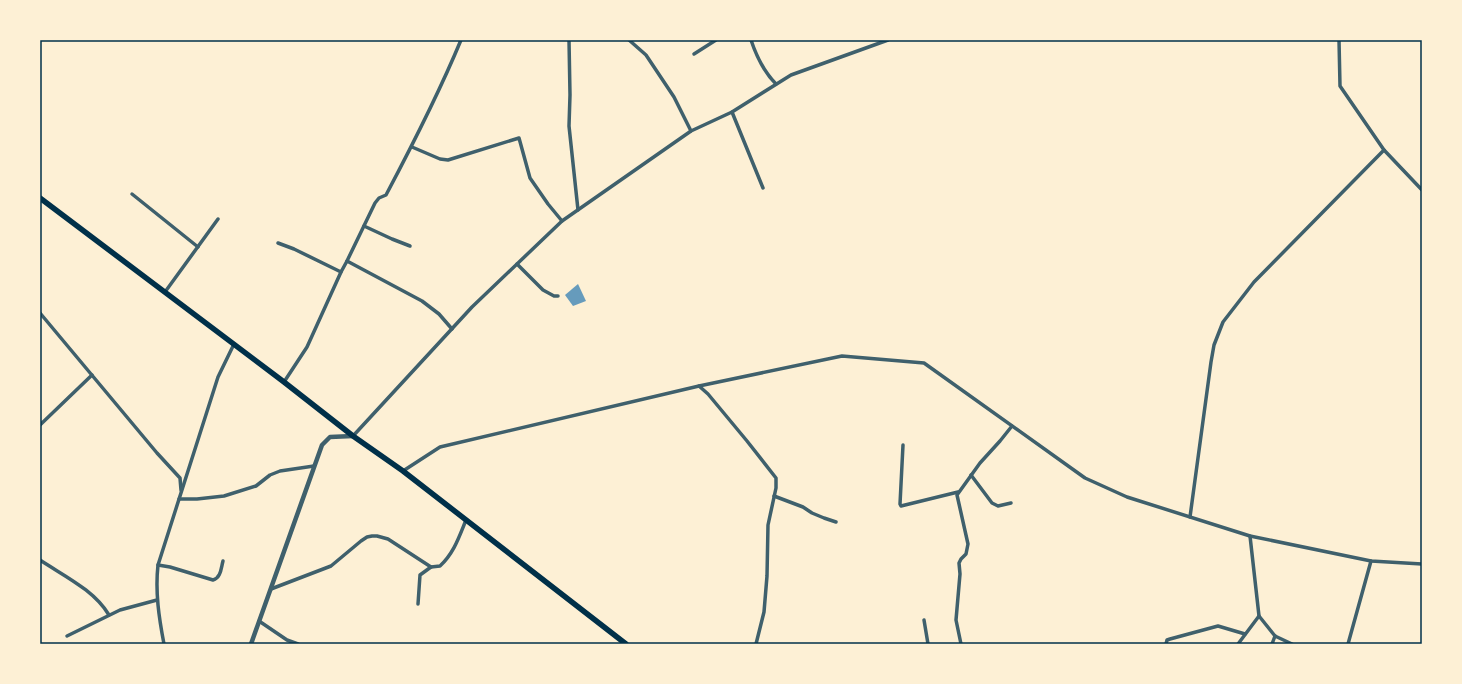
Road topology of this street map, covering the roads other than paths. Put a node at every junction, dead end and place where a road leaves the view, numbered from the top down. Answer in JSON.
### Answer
{"nodes":[{"id":1,"x":460,"y":40,"type":"edge"},
{"id":2,"x":569,"y":40,"type":"edge"},
{"id":3,"x":629,"y":40,"type":"edge"},
{"id":4,"x":716,"y":40,"type":"edge"},
{"id":5,"x":751,"y":40,"type":"edge"},
{"id":6,"x":888,"y":40,"type":"edge"},
{"id":7,"x":1339,"y":40,"type":"edge"},
{"id":8,"x":694,"y":54,"type":"dead end"},
{"id":9,"x":776,"y":84,"type":"junction"},
{"id":10,"x":732,"y":112,"type":"junction"},
{"id":11,"x":691,"y":131,"type":"junction"},
{"id":12,"x":412,"y":147,"type":"junction"},
{"id":13,"x":1384,"y":150,"type":"junction"},
{"id":14,"x":763,"y":188,"type":"dead end"},
{"id":15,"x":1422,"y":190,"type":"edge"},
{"id":16,"x":132,"y":194,"type":"dead end"},
{"id":17,"x":40,"y":198,"type":"edge"},
{"id":18,"x":578,"y":210,"type":"junction"},
{"id":19,"x":218,"y":219,"type":"dead end"},
{"id":20,"x":562,"y":221,"type":"junction"},
{"id":21,"x":364,"y":226,"type":"junction"},
{"id":22,"x":278,"y":243,"type":"dead end"},
{"id":23,"x":410,"y":246,"type":"dead end"},
{"id":24,"x":198,"y":247,"type":"junction"},
{"id":25,"x":347,"y":261,"type":"junction"},
{"id":26,"x":517,"y":264,"type":"junction"},
{"id":27,"x":341,"y":272,"type":"junction"},
{"id":28,"x":165,"y":292,"type":"junction"},
{"id":29,"x":558,"y":296,"type":"dead end"},
{"id":30,"x":40,"y":313,"type":"edge"},
{"id":31,"x":452,"y":329,"type":"junction"},
{"id":32,"x":234,"y":344,"type":"junction"},
{"id":33,"x":92,"y":375,"type":"junction"},
{"id":34,"x":284,"y":382,"type":"junction"},
{"id":35,"x":699,"y":386,"type":"junction"},
{"id":36,"x":40,"y":425,"type":"edge"},
{"id":37,"x":1012,"y":426,"type":"junction"},
{"id":38,"x":353,"y":436,"type":"junction"},
{"id":39,"x":903,"y":445,"type":"dead end"},
{"id":40,"x":314,"y":466,"type":"junction"},
{"id":41,"x":403,"y":472,"type":"junction"},
{"id":42,"x":970,"y":476,"type":"junction"},
{"id":43,"x":182,"y":491,"type":"junction"},
{"id":44,"x":958,"y":492,"type":"junction"},
{"id":45,"x":774,"y":496,"type":"junction"},
{"id":46,"x":179,"y":499,"type":"junction"},
{"id":47,"x":1011,"y":503,"type":"dead end"},
{"id":48,"x":1190,"y":517,"type":"junction"},
{"id":49,"x":466,"y":520,"type":"junction"},
{"id":50,"x":836,"y":522,"type":"dead end"},
{"id":51,"x":1250,"y":536,"type":"junction"},
{"id":52,"x":40,"y":560,"type":"edge"},
{"id":53,"x":1371,"y":560,"type":"junction"},
{"id":54,"x":223,"y":561,"type":"dead end"},
{"id":55,"x":1422,"y":564,"type":"edge"},
{"id":56,"x":158,"y":565,"type":"junction"},
{"id":57,"x":431,"y":567,"type":"junction"},
{"id":58,"x":271,"y":589,"type":"junction"},
{"id":59,"x":157,"y":600,"type":"junction"},
{"id":60,"x":418,"y":604,"type":"dead end"},
{"id":61,"x":109,"y":615,"type":"junction"},
{"id":62,"x":1258,"y":616,"type":"junction"},
{"id":63,"x":924,"y":620,"type":"dead end"},
{"id":64,"x":259,"y":622,"type":"junction"},
{"id":65,"x":1245,"y":634,"type":"junction"},
{"id":66,"x":67,"y":636,"type":"dead end"},
{"id":67,"x":1275,"y":636,"type":"junction"},
{"id":68,"x":164,"y":644,"type":"edge"},
{"id":69,"x":251,"y":644,"type":"edge"},
{"id":70,"x":298,"y":644,"type":"edge"},
{"id":71,"x":626,"y":644,"type":"edge"},
{"id":72,"x":756,"y":644,"type":"edge"},
{"id":73,"x":928,"y":644,"type":"edge"},
{"id":74,"x":961,"y":644,"type":"edge"},
{"id":75,"x":1166,"y":644,"type":"edge"},
{"id":76,"x":1238,"y":644,"type":"edge"},
{"id":77,"x":1272,"y":644,"type":"edge"},
{"id":78,"x":1292,"y":644,"type":"edge"},
{"id":79,"x":1348,"y":644,"type":"edge"}],
"edges":[{"from":1,"to":12,"type":"street"},
{"from":2,"to":18,"type":"street"},
{"from":3,"to":11,"type":"street"},
{"from":4,"to":8,"type":"street"},
{"from":5,"to":9,"type":"street"},
{"from":6,"to":9,"type":"street"},
{"from":7,"to":13,"type":"street"},
{"from":9,"to":10,"type":"street"},
{"from":10,"to":11,"type":"street"},
{"from":10,"to":14,"type":"street"},
{"from":11,"to":18,"type":"street"},
{"from":12,"to":20,"type":"street"},
{"from":12,"to":21,"type":"street"},
{"from":13,"to":15,"type":"street"},
{"from":13,"to":48,"type":"street"},
{"from":16,"to":24,"type":"street"},
{"from":17,"to":28,"type":"highway"},
{"from":18,"to":20,"type":"street"},
{"from":19,"to":24,"type":"street"},
{"from":20,"to":26,"type":"street"},
{"from":21,"to":23,"type":"street"},
{"from":21,"to":25,"type":"street"},
{"from":22,"to":27,"type":"street"},
{"from":24,"to":28,"type":"street"},
{"from":25,"to":27,"type":"street"},
{"from":25,"to":31,"type":"street"},
{"from":26,"to":29,"type":"street"},
{"from":26,"to":31,"type":"street"},
{"from":27,"to":34,"type":"street"},
{"from":28,"to":32,"type":"highway"},
{"from":30,"to":33,"type":"street"},
{"from":31,"to":38,"type":"street"},
{"from":32,"to":34,"type":"highway"},
{"from":32,"to":43,"type":"street"},
{"from":33,"to":36,"type":"street"},
{"from":33,"to":43,"type":"street"},
{"from":34,"to":38,"type":"highway"},
{"from":35,"to":37,"type":"street"},
{"from":35,"to":41,"type":"street"},
{"from":35,"to":45,"type":"street"},
{"from":37,"to":42,"type":"street"},
{"from":37,"to":48,"type":"street"},
{"from":38,"to":40,"type":"street"},
{"from":38,"to":41,"type":"highway"},
{"from":39,"to":44,"type":"street"},
{"from":40,"to":46,"type":"street"},
{"from":40,"to":58,"type":"street"},
{"from":41,"to":49,"type":"highway"},
{"from":42,"to":44,"type":"street"},
{"from":42,"to":47,"type":"street"},
{"from":43,"to":46,"type":"street"},
{"from":44,"to":74,"type":"street"},
{"from":45,"to":50,"type":"street"},
{"from":45,"to":72,"type":"street"},
{"from":46,"to":56,"type":"street"},
{"from":48,"to":51,"type":"street"},
{"from":49,"to":57,"type":"street"},
{"from":49,"to":71,"type":"highway"},
{"from":51,"to":53,"type":"street"},
{"from":51,"to":62,"type":"street"},
{"from":52,"to":61,"type":"street"},
{"from":53,"to":55,"type":"street"},
{"from":53,"to":79,"type":"street"},
{"from":54,"to":56,"type":"street"},
{"from":56,"to":59,"type":"street"},
{"from":57,"to":58,"type":"street"},
{"from":57,"to":60,"type":"street"},
{"from":58,"to":64,"type":"street"},
{"from":59,"to":61,"type":"street"},
{"from":59,"to":68,"type":"street"},
{"from":61,"to":66,"type":"street"},
{"from":62,"to":65,"type":"street"},
{"from":62,"to":67,"type":"street"},
{"from":63,"to":73,"type":"street"},
{"from":64,"to":69,"type":"street"},
{"from":64,"to":70,"type":"street"},
{"from":65,"to":75,"type":"street"},
{"from":65,"to":76,"type":"street"},
{"from":67,"to":77,"type":"street"},
{"from":67,"to":78,"type":"street"}]}
